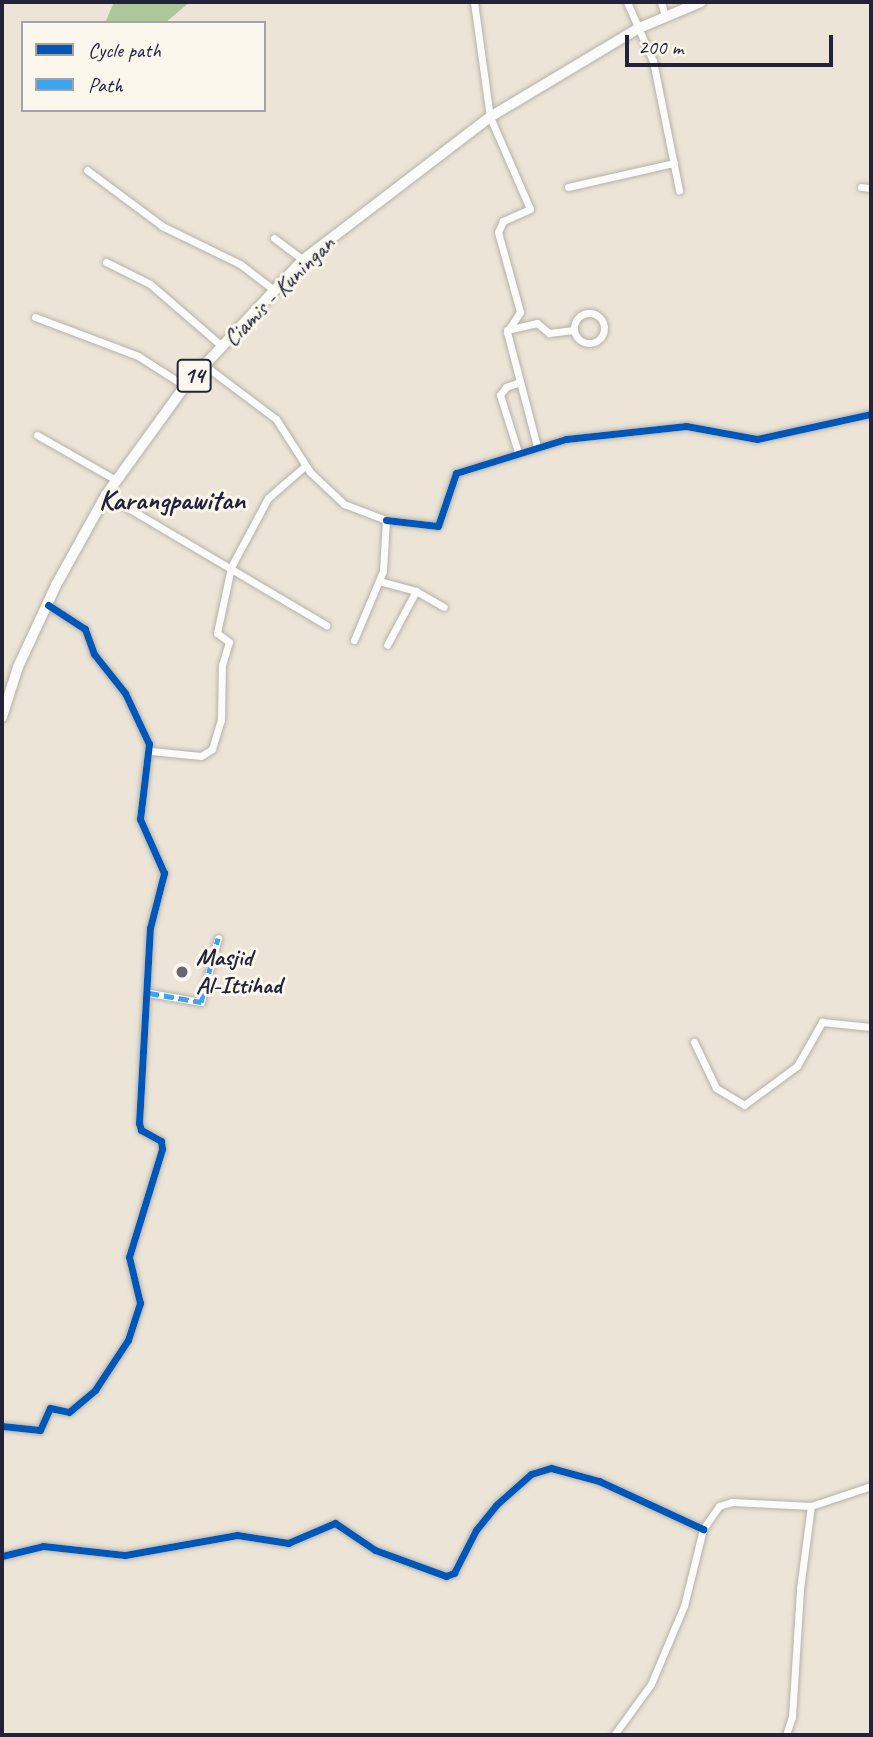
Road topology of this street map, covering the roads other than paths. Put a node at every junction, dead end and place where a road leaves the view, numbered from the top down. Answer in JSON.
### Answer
{"nodes":[{"id":1,"x":474,"y":2,"type":"edge"},
{"id":2,"x":627,"y":2,"type":"edge"},
{"id":3,"x":661,"y":2,"type":"edge"},
{"id":4,"x":701,"y":2,"type":"edge"},
{"id":5,"x":665,"y":16,"type":"junction"},
{"id":6,"x":637,"y":29,"type":"junction"},
{"id":7,"x":490,"y":117,"type":"junction"},
{"id":8,"x":674,"y":163,"type":"junction"},
{"id":9,"x":88,"y":170,"type":"dead end"},
{"id":10,"x":568,"y":187,"type":"dead end"},
{"id":11,"x":861,"y":187,"type":"dead end"},
{"id":12,"x":871,"y":188,"type":"edge"},
{"id":13,"x":679,"y":191,"type":"dead end"},
{"id":14,"x":274,"y":238,"type":"dead end"},
{"id":15,"x":303,"y":260,"type":"junction"},
{"id":16,"x":106,"y":262,"type":"dead end"},
{"id":17,"x":275,"y":291,"type":"junction"},
{"id":18,"x":35,"y":317,"type":"dead end"},
{"id":19,"x":507,"y":330,"type":"junction"},
{"id":20,"x":574,"y":331,"type":"junction"},
{"id":21,"x":223,"y":347,"type":"junction"},
{"id":22,"x":204,"y":365,"type":"junction"},
{"id":23,"x":520,"y":382,"type":"junction"},
{"id":24,"x":185,"y":386,"type":"junction"},
{"id":25,"x":871,"y":414,"type":"edge"},
{"id":26,"x":37,"y":435,"type":"dead end"},
{"id":27,"x":537,"y":446,"type":"junction"},
{"id":28,"x":518,"y":452,"type":"junction"},
{"id":29,"x":305,"y":466,"type":"junction"},
{"id":30,"x":116,"y":480,"type":"junction"},
{"id":31,"x":106,"y":495,"type":"junction"},
{"id":32,"x":386,"y":520,"type":"junction"},
{"id":33,"x":231,"y":568,"type":"junction"},
{"id":34,"x":379,"y":581,"type":"junction"},
{"id":35,"x":416,"y":591,"type":"junction"},
{"id":36,"x":48,"y":604,"type":"junction"},
{"id":37,"x":444,"y":607,"type":"dead end"},
{"id":38,"x":326,"y":625,"type":"dead end"},
{"id":39,"x":354,"y":640,"type":"dead end"},
{"id":40,"x":387,"y":645,"type":"dead end"},
{"id":41,"x":2,"y":717,"type":"edge"},
{"id":42,"x":150,"y":751,"type":"junction"},
{"id":43,"x":218,"y":938,"type":"dead end"},
{"id":44,"x":149,"y":993,"type":"junction"},
{"id":45,"x":871,"y":1027,"type":"edge"},
{"id":46,"x":694,"y":1042,"type":"dead end"},
{"id":47,"x":2,"y":1426,"type":"edge"},
{"id":48,"x":871,"y":1486,"type":"edge"},
{"id":49,"x":811,"y":1506,"type":"junction"},
{"id":50,"x":703,"y":1529,"type":"junction"},
{"id":51,"x":2,"y":1556,"type":"edge"},
{"id":52,"x":614,"y":1735,"type":"edge"},
{"id":53,"x":786,"y":1735,"type":"edge"}],
"edges":[{"from":1,"to":7,"type":"street"},
{"from":2,"to":6,"type":"street"},
{"from":3,"to":5,"type":"street"},
{"from":4,"to":5,"type":"highway","name":"Ciamis - Kuningan","number":"14"},
{"from":5,"to":6,"type":"highway","name":"Ciamis - Kuningan","number":"14"},
{"from":6,"to":7,"type":"highway","name":"Ciamis - Kuningan","number":"14"},
{"from":6,"to":8,"type":"street"},
{"from":7,"to":15,"type":"highway","name":"Ciamis - Kuningan","number":"14"},
{"from":7,"to":19,"type":"street"},
{"from":8,"to":10,"type":"street"},
{"from":8,"to":13,"type":"street"},
{"from":9,"to":17,"type":"street"},
{"from":11,"to":12,"type":"street"},
{"from":14,"to":15,"type":"street"},
{"from":15,"to":17,"type":"highway","name":"Ciamis - Kuningan","number":"14"},
{"from":16,"to":21,"type":"street"},
{"from":17,"to":21,"type":"highway","name":"Ciamis - Kuningan","number":"14"},
{"from":18,"to":24,"type":"street"},
{"from":19,"to":20,"type":"street"},
{"from":19,"to":23,"type":"street"},
{"from":20,"to":20,"type":"street"},
{"from":21,"to":22,"type":"highway","name":"Ciamis - Kuningan","number":"14"},
{"from":22,"to":24,"type":"highway","name":"Ciamis - Kuningan","number":"14"},
{"from":22,"to":29,"type":"street"},
{"from":23,"to":27,"type":"street"},
{"from":23,"to":28,"type":"street"},
{"from":24,"to":30,"type":"highway","name":"Ciamis - Kuningan","number":"14"},
{"from":25,"to":27,"type":"street"},
{"from":26,"to":30,"type":"street"},
{"from":27,"to":28,"type":"street"},
{"from":28,"to":32,"type":"street"},
{"from":29,"to":32,"type":"street"},
{"from":29,"to":33,"type":"street"},
{"from":30,"to":31,"type":"highway","name":"Ciamis - Kuningan","number":"14"},
{"from":31,"to":33,"type":"street"},
{"from":31,"to":36,"type":"highway","name":"Ciamis - Kuningan","number":"14"},
{"from":32,"to":34,"type":"street"},
{"from":33,"to":38,"type":"street"},
{"from":33,"to":42,"type":"street"},
{"from":34,"to":35,"type":"street"},
{"from":34,"to":39,"type":"street"},
{"from":35,"to":37,"type":"street"},
{"from":35,"to":40,"type":"street"},
{"from":36,"to":41,"type":"highway","name":"Ciamis - Kuningan","number":"14"},
{"from":36,"to":42,"type":"street"},
{"from":42,"to":44,"type":"street"},
{"from":43,"to":44,"type":"street"},
{"from":44,"to":47,"type":"street"},
{"from":45,"to":46,"type":"street"},
{"from":48,"to":49,"type":"street"},
{"from":49,"to":50,"type":"street"},
{"from":49,"to":53,"type":"street"},
{"from":50,"to":51,"type":"street"},
{"from":50,"to":52,"type":"street"}]}
